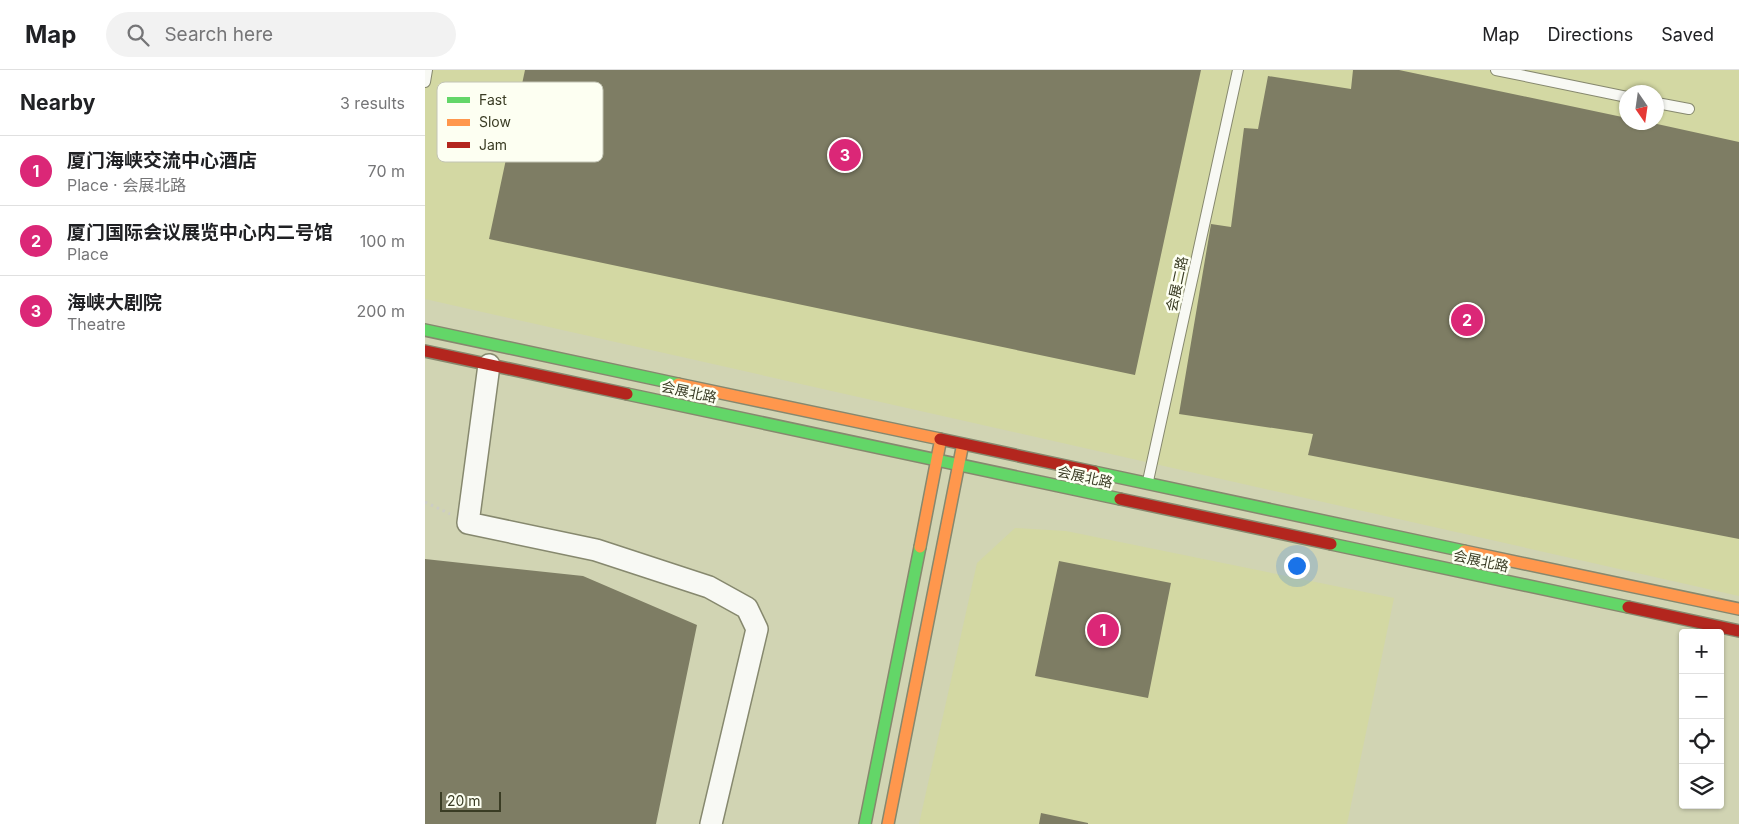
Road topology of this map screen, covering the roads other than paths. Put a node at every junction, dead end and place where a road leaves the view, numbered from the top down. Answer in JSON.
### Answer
{"nodes":[{"id":1,"x":427,"y":70,"type":"edge"},
{"id":2,"x":1238,"y":70,"type":"edge"},
{"id":3,"x":1496,"y":70,"type":"edge"},
{"id":4,"x":425,"y":82,"type":"edge"},
{"id":5,"x":1619,"y":95,"type":"edge"},
{"id":6,"x":1664,"y":104,"type":"edge"},
{"id":7,"x":1689,"y":109,"type":"dead end"},
{"id":8,"x":425,"y":330,"type":"edge"},
{"id":9,"x":425,"y":351,"type":"edge"},
{"id":10,"x":489,"y":365,"type":"junction"},
{"id":11,"x":941,"y":439,"type":"junction"},
{"id":12,"x":963,"y":444,"type":"junction"},
{"id":13,"x":936,"y":460,"type":"junction"},
{"id":14,"x":959,"y":465,"type":"junction"},
{"id":15,"x":1147,"y":483,"type":"junction"},
{"id":16,"x":1143,"y":504,"type":"junction"},
{"id":17,"x":1739,"y":609,"type":"edge"},
{"id":18,"x":1739,"y":631,"type":"edge"},
{"id":19,"x":711,"y":824,"type":"edge"},
{"id":20,"x":865,"y":824,"type":"edge"},
{"id":21,"x":888,"y":824,"type":"edge"}],
"edges":[{"from":1,"to":4,"type":"lane"},
{"from":2,"to":15,"type":"lane","name":"会展二路"},
{"from":3,"to":5,"type":"lane"},
{"from":6,"to":7,"type":"lane"},
{"from":8,"to":11,"type":"main road","name":"会展北路"},
{"from":9,"to":10,"type":"main road","name":"会展北路"},
{"from":10,"to":13,"type":"main road","name":"会展北路"},
{"from":10,"to":19,"type":"street"},
{"from":11,"to":12,"type":"main road","name":"会展北路"},
{"from":11,"to":13,"type":"main road"},
{"from":12,"to":14,"type":"main road"},
{"from":12,"to":15,"type":"main road","name":"会展北路"},
{"from":13,"to":14,"type":"main road","name":"会展北路"},
{"from":13,"to":20,"type":"main road"},
{"from":14,"to":16,"type":"main road","name":"会展北路"},
{"from":14,"to":21,"type":"main road"},
{"from":15,"to":16,"type":"lane","name":"会展二路"},
{"from":15,"to":17,"type":"main road","name":"会展北路"},
{"from":16,"to":18,"type":"main road","name":"会展北路"}]}
